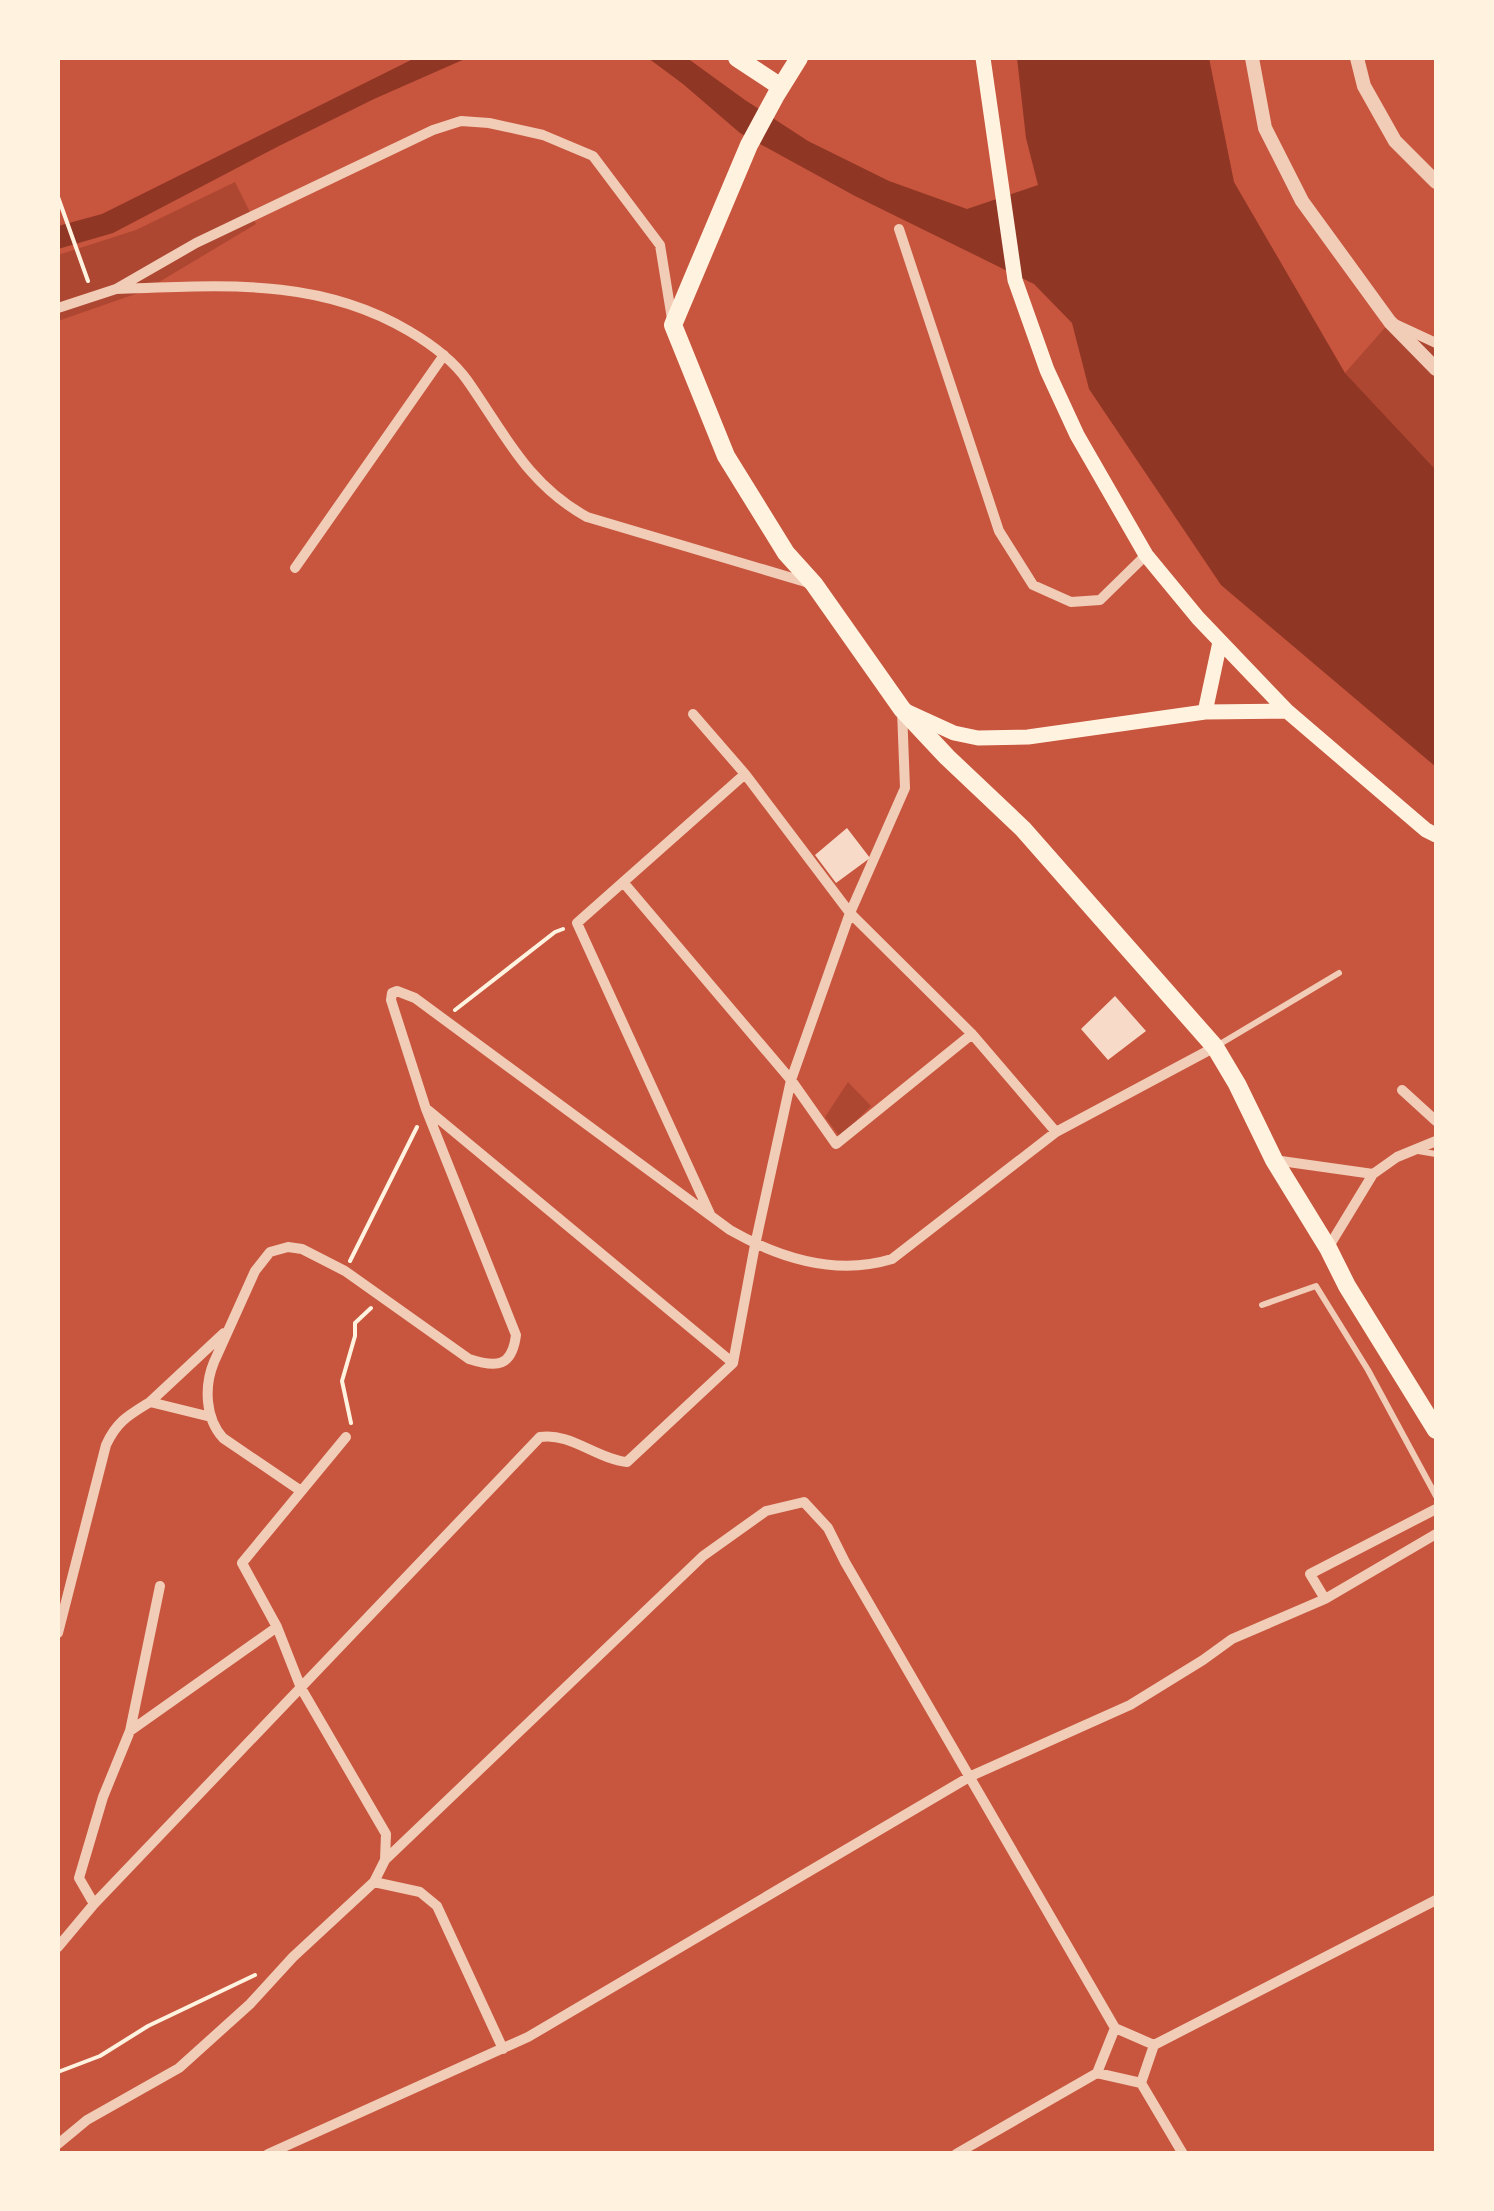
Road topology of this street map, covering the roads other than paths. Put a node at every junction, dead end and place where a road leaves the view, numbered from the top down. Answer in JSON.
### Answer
{"nodes":[{"id":1,"x":738,"y":58,"type":"edge"},
{"id":2,"x":800,"y":58,"type":"edge"},
{"id":3,"x":983,"y":58,"type":"edge"},
{"id":4,"x":1252,"y":58,"type":"edge"},
{"id":5,"x":1357,"y":58,"type":"edge"},
{"id":6,"x":778,"y":91,"type":"junction"},
{"id":7,"x":1436,"y":182,"type":"edge"},
{"id":8,"x":899,"y":229,"type":"dead end"},
{"id":9,"x":116,"y":290,"type":"junction"},
{"id":10,"x":58,"y":308,"type":"edge"},
{"id":11,"x":1390,"y":322,"type":"junction"},
{"id":12,"x":673,"y":325,"type":"junction"},
{"id":13,"x":1436,"y":343,"type":"edge"},
{"id":14,"x":444,"y":355,"type":"junction"},
{"id":15,"x":1436,"y":369,"type":"edge"},
{"id":16,"x":1146,"y":555,"type":"junction"},
{"id":17,"x":295,"y":568,"type":"dead end"},
{"id":18,"x":814,"y":584,"type":"junction"},
{"id":19,"x":1216,"y":637,"type":"junction"},
{"id":20,"x":902,"y":709,"type":"junction"},
{"id":21,"x":1288,"y":710,"type":"junction"},
{"id":22,"x":1205,"y":712,"type":"junction"},
{"id":23,"x":692,"y":714,"type":"dead end"},
{"id":24,"x":745,"y":774,"type":"junction"},
{"id":25,"x":1436,"y":836,"type":"edge"},
{"id":26,"x":624,"y":882,"type":"junction"},
{"id":27,"x":850,"y":913,"type":"junction"},
{"id":28,"x":1339,"y":973,"type":"dead end"},
{"id":29,"x":972,"y":1034,"type":"junction"},
{"id":30,"x":1215,"y":1047,"type":"junction"},
{"id":31,"x":791,"y":1080,"type":"junction"},
{"id":32,"x":1402,"y":1090,"type":"dead end"},
{"id":33,"x":426,"y":1109,"type":"junction"},
{"id":34,"x":1436,"y":1121,"type":"edge"},
{"id":35,"x":1056,"y":1132,"type":"junction"},
{"id":36,"x":1436,"y":1142,"type":"edge"},
{"id":37,"x":1412,"y":1150,"type":"junction"},
{"id":38,"x":1436,"y":1154,"type":"edge"},
{"id":39,"x":1274,"y":1160,"type":"junction"},
{"id":40,"x":1373,"y":1174,"type":"junction"},
{"id":41,"x":711,"y":1216,"type":"junction"},
{"id":42,"x":755,"y":1245,"type":"junction"},
{"id":43,"x":1328,"y":1248,"type":"junction"},
{"id":44,"x":1262,"y":1305,"type":"dead end"},
{"id":45,"x":228,"y":1329,"type":"junction"},
{"id":46,"x":734,"y":1363,"type":"junction"},
{"id":47,"x":150,"y":1402,"type":"junction"},
{"id":48,"x":211,"y":1417,"type":"junction"},
{"id":49,"x":1436,"y":1430,"type":"edge"},
{"id":50,"x":346,"y":1436,"type":"road end"},
{"id":51,"x":302,"y":1492,"type":"junction"},
{"id":52,"x":1436,"y":1496,"type":"edge"},
{"id":53,"x":1436,"y":1509,"type":"edge"},
{"id":54,"x":1436,"y":1534,"type":"edge"},
{"id":55,"x":160,"y":1586,"type":"dead end"},
{"id":56,"x":1326,"y":1599,"type":"junction"},
{"id":57,"x":278,"y":1627,"type":"junction"},
{"id":58,"x":58,"y":1633,"type":"edge"},
{"id":59,"x":301,"y":1688,"type":"junction"},
{"id":60,"x":130,"y":1731,"type":"junction"},
{"id":61,"x":971,"y":1776,"type":"junction"},
{"id":62,"x":385,"y":1860,"type":"junction"},
{"id":63,"x":374,"y":1882,"type":"junction"},
{"id":64,"x":1436,"y":1900,"type":"edge"},
{"id":65,"x":94,"y":1904,"type":"junction"},
{"id":66,"x":58,"y":1947,"type":"edge"},
{"id":67,"x":1115,"y":2028,"type":"junction"},
{"id":68,"x":1154,"y":2045,"type":"junction"},
{"id":69,"x":504,"y":2049,"type":"junction"},
{"id":70,"x":1097,"y":2073,"type":"junction"},
{"id":71,"x":1141,"y":2083,"type":"junction"},
{"id":72,"x":58,"y":2144,"type":"edge"},
{"id":73,"x":268,"y":2154,"type":"edge"},
{"id":74,"x":956,"y":2154,"type":"edge"},
{"id":75,"x":1183,"y":2154,"type":"edge"}],
"edges":[{"from":1,"to":6,"type":"main road"},
{"from":2,"to":6,"type":"main road"},
{"from":3,"to":16,"type":"main road"},
{"from":4,"to":11,"type":"street"},
{"from":5,"to":7,"type":"street"},
{"from":6,"to":12,"type":"main road"},
{"from":8,"to":16,"type":"street"},
{"from":9,"to":10,"type":"street"},
{"from":9,"to":12,"type":"street"},
{"from":9,"to":14,"type":"street"},
{"from":11,"to":13,"type":"street"},
{"from":11,"to":15,"type":"street"},
{"from":12,"to":18,"type":"main road"},
{"from":14,"to":17,"type":"street"},
{"from":14,"to":18,"type":"street"},
{"from":16,"to":19,"type":"main road"},
{"from":18,"to":20,"type":"main road"},
{"from":19,"to":21,"type":"main road"},
{"from":19,"to":22,"type":"main road"},
{"from":20,"to":22,"type":"main road"},
{"from":20,"to":27,"type":"street"},
{"from":20,"to":30,"type":"main road"},
{"from":21,"to":22,"type":"main road"},
{"from":21,"to":25,"type":"main road"},
{"from":23,"to":24,"type":"street"},
{"from":24,"to":26,"type":"street"},
{"from":24,"to":27,"type":"street"},
{"from":26,"to":31,"type":"street"},
{"from":26,"to":41,"type":"street"},
{"from":27,"to":29,"type":"street"},
{"from":27,"to":31,"type":"street"},
{"from":28,"to":30,"type":"lane"},
{"from":29,"to":31,"type":"street"},
{"from":29,"to":35,"type":"street"},
{"from":30,"to":35,"type":"street"},
{"from":30,"to":39,"type":"main road"},
{"from":31,"to":42,"type":"street"},
{"from":32,"to":34,"type":"street"},
{"from":33,"to":41,"type":"street"},
{"from":33,"to":45,"type":"street"},
{"from":33,"to":46,"type":"street"},
{"from":35,"to":42,"type":"street"},
{"from":36,"to":37,"type":"street"},
{"from":37,"to":38,"type":"lane"},
{"from":37,"to":40,"type":"street"},
{"from":39,"to":40,"type":"street"},
{"from":39,"to":43,"type":"main road"},
{"from":40,"to":43,"type":"street"},
{"from":41,"to":42,"type":"street"},
{"from":42,"to":46,"type":"street"},
{"from":43,"to":49,"type":"main road"},
{"from":44,"to":52,"type":"lane"},
{"from":45,"to":47,"type":"street"},
{"from":45,"to":48,"type":"street"},
{"from":46,"to":59,"type":"street"},
{"from":47,"to":48,"type":"street"},
{"from":47,"to":58,"type":"street"},
{"from":48,"to":51,"type":"street"},
{"from":50,"to":51,"type":"street"},
{"from":51,"to":57,"type":"street"},
{"from":53,"to":56,"type":"street"},
{"from":54,"to":56,"type":"street"},
{"from":55,"to":60,"type":"street"},
{"from":56,"to":61,"type":"street"},
{"from":57,"to":59,"type":"street"},
{"from":57,"to":60,"type":"street"},
{"from":59,"to":62,"type":"street"},
{"from":59,"to":65,"type":"street"},
{"from":60,"to":65,"type":"street"},
{"from":61,"to":62,"type":"street"},
{"from":61,"to":67,"type":"street"},
{"from":61,"to":69,"type":"street"},
{"from":62,"to":63,"type":"street"},
{"from":63,"to":69,"type":"street"},
{"from":63,"to":72,"type":"street"},
{"from":64,"to":68,"type":"street"},
{"from":65,"to":66,"type":"street"},
{"from":67,"to":68,"type":"street"},
{"from":67,"to":70,"type":"street"},
{"from":68,"to":71,"type":"street"},
{"from":69,"to":73,"type":"street"},
{"from":70,"to":71,"type":"street"},
{"from":70,"to":74,"type":"street"},
{"from":71,"to":75,"type":"street"}]}
